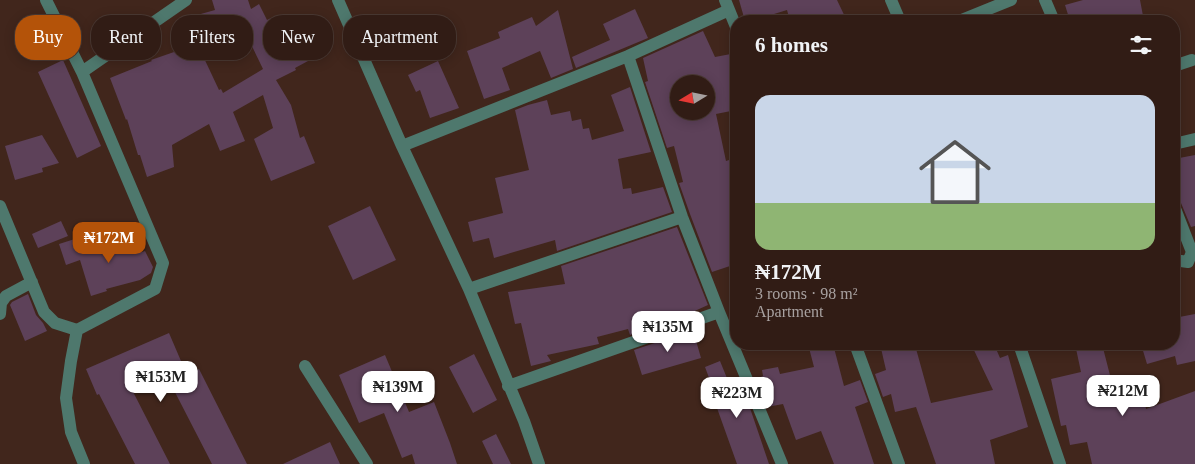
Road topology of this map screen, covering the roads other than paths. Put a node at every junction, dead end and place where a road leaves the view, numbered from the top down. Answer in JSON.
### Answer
{"nodes":[{"id":1,"x":46,"y":0,"type":"edge"},
{"id":2,"x":186,"y":0,"type":"edge"},
{"id":3,"x":338,"y":0,"type":"edge"},
{"id":4,"x":891,"y":0,"type":"edge"},
{"id":5,"x":1010,"y":0,"type":"edge"},
{"id":6,"x":1045,"y":0,"type":"edge"},
{"id":7,"x":727,"y":5,"type":"edge"},
{"id":8,"x":897,"y":15,"type":"edge"},
{"id":9,"x":973,"y":15,"type":"edge"},
{"id":10,"x":1051,"y":15,"type":"edge"},
{"id":11,"x":628,"y":56,"type":"junction"},
{"id":12,"x":1192,"y":60,"type":"dead end"},
{"id":13,"x":1180,"y":64,"type":"edge"},
{"id":14,"x":82,"y":72,"type":"junction"},
{"id":15,"x":1195,"y":139,"type":"edge"},
{"id":16,"x":1180,"y":143,"type":"edge"},
{"id":17,"x":402,"y":146,"type":"junction"},
{"id":18,"x":0,"y":206,"type":"edge"},
{"id":19,"x":682,"y":217,"type":"junction"},
{"id":20,"x":1180,"y":221,"type":"edge"},
{"id":21,"x":1180,"y":261,"type":"edge"},
{"id":22,"x":32,"y":282,"type":"junction"},
{"id":23,"x":469,"y":289,"type":"junction"},
{"id":24,"x":719,"y":312,"type":"junction"},
{"id":25,"x":0,"y":314,"type":"edge"},
{"id":26,"x":77,"y":330,"type":"junction"},
{"id":27,"x":730,"y":339,"type":"edge"},
{"id":28,"x":735,"y":350,"type":"edge"},
{"id":29,"x":857,"y":350,"type":"edge"},
{"id":30,"x":1021,"y":350,"type":"edge"},
{"id":31,"x":305,"y":366,"type":"dead end"},
{"id":32,"x":508,"y":386,"type":"junction"},
{"id":33,"x":84,"y":464,"type":"edge"},
{"id":34,"x":367,"y":464,"type":"edge"},
{"id":35,"x":539,"y":464,"type":"edge"},
{"id":36,"x":782,"y":464,"type":"edge"},
{"id":37,"x":899,"y":464,"type":"edge"},
{"id":38,"x":1060,"y":464,"type":"edge"}],
"edges":[{"from":1,"to":14,"type":"street"},
{"from":2,"to":14,"type":"street"},
{"from":3,"to":17,"type":"street"},
{"from":4,"to":8,"type":"street"},
{"from":5,"to":9,"type":"street"},
{"from":6,"to":10,"type":"street"},
{"from":7,"to":11,"type":"street"},
{"from":11,"to":17,"type":"street"},
{"from":11,"to":19,"type":"street"},
{"from":12,"to":13,"type":"street"},
{"from":14,"to":26,"type":"street"},
{"from":15,"to":16,"type":"street"},
{"from":17,"to":23,"type":"street"},
{"from":18,"to":22,"type":"street"},
{"from":19,"to":23,"type":"street"},
{"from":19,"to":24,"type":"street"},
{"from":20,"to":21,"type":"street"},
{"from":22,"to":25,"type":"street"},
{"from":22,"to":26,"type":"street"},
{"from":23,"to":32,"type":"street"},
{"from":24,"to":27,"type":"street"},
{"from":24,"to":32,"type":"street"},
{"from":26,"to":33,"type":"street"},
{"from":28,"to":36,"type":"street"},
{"from":29,"to":37,"type":"street"},
{"from":30,"to":38,"type":"street"},
{"from":31,"to":34,"type":"street"},
{"from":32,"to":35,"type":"street"}]}
